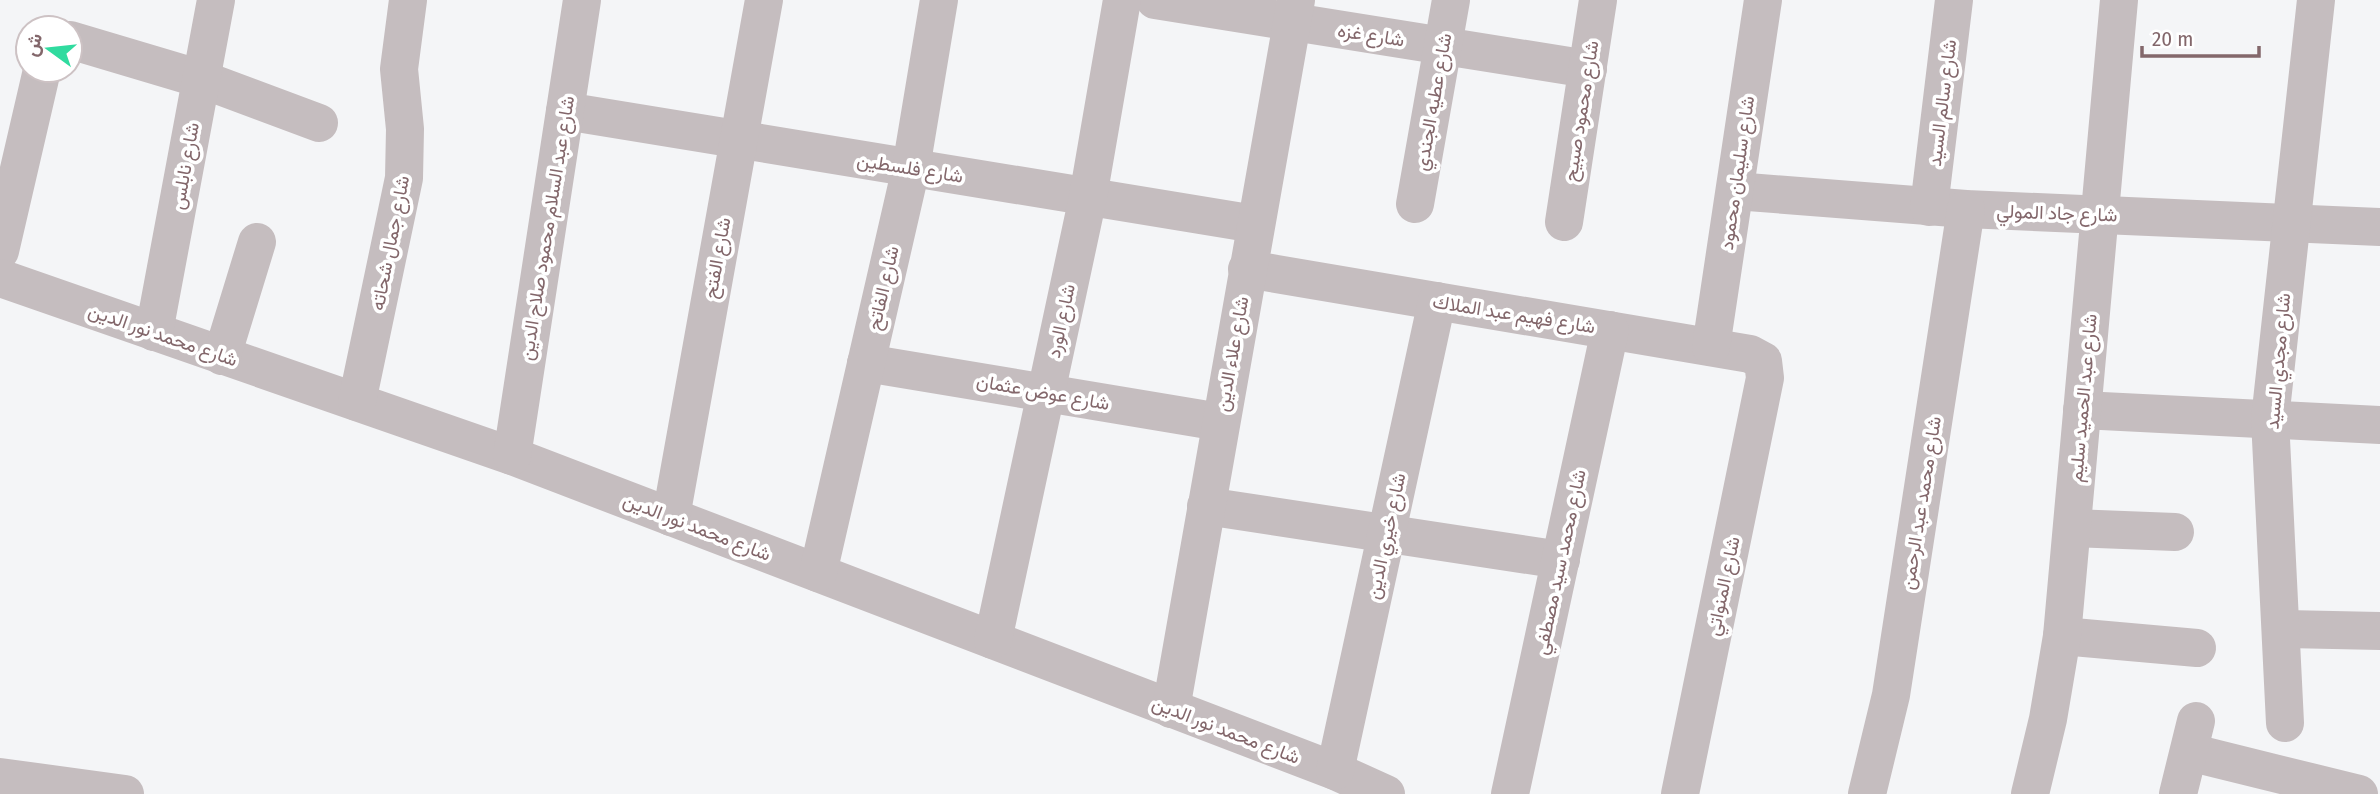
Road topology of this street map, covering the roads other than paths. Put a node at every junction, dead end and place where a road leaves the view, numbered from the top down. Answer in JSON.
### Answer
{"nodes":[{"id":1,"x":216,"y":0,"type":"edge"},
{"id":2,"x":408,"y":0,"type":"edge"},
{"id":3,"x":582,"y":0,"type":"edge"},
{"id":4,"x":764,"y":0,"type":"edge"},
{"id":5,"x":939,"y":0,"type":"edge"},
{"id":6,"x":1122,"y":0,"type":"edge"},
{"id":7,"x":1155,"y":0,"type":"edge"},
{"id":8,"x":1451,"y":0,"type":"edge"},
{"id":9,"x":1598,"y":0,"type":"edge"},
{"id":10,"x":1763,"y":0,"type":"edge"},
{"id":11,"x":1954,"y":0,"type":"edge"},
{"id":12,"x":2119,"y":0,"type":"edge"},
{"id":13,"x":2316,"y":0,"type":"edge"},
{"id":14,"x":1294,"y":11,"type":"edge"},
{"id":15,"x":84,"y":44,"type":"edge"},
{"id":16,"x":1443,"y":46,"type":"junction"},
{"id":17,"x":1588,"y":69,"type":"junction"},
{"id":18,"x":201,"y":79,"type":"junction"},
{"id":19,"x":39,"y":84,"type":"edge"},
{"id":20,"x":565,"y":111,"type":"junction"},
{"id":21,"x":319,"y":123,"type":"dead end"},
{"id":22,"x":738,"y":139,"type":"junction"},
{"id":23,"x":911,"y":168,"type":"junction"},
{"id":24,"x":1735,"y":191,"type":"junction"},
{"id":25,"x":1088,"y":197,"type":"junction"},
{"id":26,"x":1415,"y":204,"type":"dead end"},
{"id":27,"x":1947,"y":208,"type":"junction"},
{"id":28,"x":2100,"y":215,"type":"junction"},
{"id":29,"x":1564,"y":222,"type":"dead end"},
{"id":30,"x":2291,"y":223,"type":"junction"},
{"id":31,"x":1255,"y":224,"type":"junction"},
{"id":32,"x":2380,"y":227,"type":"edge"},
{"id":33,"x":257,"y":242,"type":"dead end"},
{"id":34,"x":0,"y":251,"type":"edge"},
{"id":35,"x":1247,"y":270,"type":"junction"},
{"id":36,"x":0,"y":278,"type":"edge"},
{"id":37,"x":1437,"y":301,"type":"junction"},
{"id":38,"x":1610,"y":330,"type":"junction"},
{"id":39,"x":154,"y":332,"type":"junction"},
{"id":40,"x":1711,"y":347,"type":"junction"},
{"id":41,"x":222,"y":356,"type":"junction"},
{"id":42,"x":866,"y":363,"type":"junction"},
{"id":43,"x":1765,"y":378,"type":"joint"},
{"id":44,"x":1046,"y":393,"type":"junction"},
{"id":45,"x":356,"y":402,"type":"junction"},
{"id":46,"x":2082,"y":410,"type":"junction"},
{"id":47,"x":2270,"y":419,"type":"junction"},
{"id":48,"x":1220,"y":422,"type":"junction"},
{"id":49,"x":2380,"y":425,"type":"edge"},
{"id":50,"x":512,"y":456,"type":"junction"},
{"id":51,"x":1206,"y":506,"type":"junction"},
{"id":52,"x":671,"y":517,"type":"junction"},
{"id":53,"x":2072,"y":528,"type":"junction"},
{"id":54,"x":2175,"y":532,"type":"dead end"},
{"id":55,"x":1386,"y":533,"type":"junction"},
{"id":56,"x":1561,"y":560,"type":"junction"},
{"id":57,"x":818,"y":573,"type":"junction"},
{"id":58,"x":2282,"y":629,"type":"junction"},
{"id":59,"x":2380,"y":631,"type":"edge"},
{"id":60,"x":2062,"y":636,"type":"junction"},
{"id":61,"x":993,"y":640,"type":"junction"},
{"id":62,"x":2197,"y":648,"type":"dead end"},
{"id":63,"x":1171,"y":709,"type":"junction"},
{"id":64,"x":2284,"y":723,"type":"dead end"},
{"id":65,"x":1335,"y":771,"type":"junction"},
{"id":66,"x":0,"y":777,"type":"edge"},
{"id":67,"x":125,"y":794,"type":"edge"},
{"id":68,"x":1386,"y":794,"type":"edge"},
{"id":69,"x":1510,"y":794,"type":"edge"},
{"id":70,"x":1680,"y":794,"type":"edge"},
{"id":71,"x":1867,"y":794,"type":"edge"},
{"id":72,"x":2030,"y":794,"type":"edge"},
{"id":73,"x":2178,"y":794,"type":"edge"},
{"id":74,"x":2359,"y":794,"type":"edge"}],
"edges":[{"from":1,"to":18,"type":"street","name":"شارع نابلس"},
{"from":2,"to":45,"type":"street","name":"شارع جمال شحاته"},
{"from":3,"to":20,"type":"street","name":"شارع عبد السلام محمود صلاح الدين"},
{"from":4,"to":22,"type":"street","name":"شارع الفتح"},
{"from":5,"to":23,"type":"street","name":"شارع الفاتح"},
{"from":6,"to":25,"type":"street","name":"شارع الورد"},
{"from":7,"to":14,"type":"street","name":"شارع غزه"},
{"from":8,"to":16,"type":"street","name":"شارع عطيه الجندي"},
{"from":9,"to":17,"type":"street","name":"شارع محمود صبيح"},
{"from":10,"to":24,"type":"street","name":"شارع سليمان محمود"},
{"from":11,"to":27,"type":"street","name":"شارع سالم السيد"},
{"from":12,"to":28,"type":"street","name":"شارع عبد الحميد سليم"},
{"from":13,"to":30,"type":"street","name":"شارع مجدي السيد"},
{"from":14,"to":16,"type":"street","name":"شارع غزه"},
{"from":14,"to":31,"type":"street","name":"شارع علاء الدين"},
{"from":15,"to":18,"type":"street"},
{"from":16,"to":17,"type":"street","name":"شارع غزه"},
{"from":16,"to":26,"type":"street","name":"شارع عطيه الجندي"},
{"from":17,"to":29,"type":"street","name":"شارع محمود صبيح"},
{"from":18,"to":21,"type":"street"},
{"from":18,"to":39,"type":"street","name":"شارع نابلس"},
{"from":19,"to":34,"type":"street"},
{"from":20,"to":22,"type":"street","name":"شارع فلسطين"},
{"from":20,"to":50,"type":"street","name":"شارع عبد السلام محمود صلاح الدين"},
{"from":22,"to":23,"type":"street","name":"شارع فلسطين"},
{"from":22,"to":52,"type":"street","name":"شارع الفتح"},
{"from":23,"to":25,"type":"street","name":"شارع فلسطين"},
{"from":23,"to":42,"type":"street","name":"شارع الفاتح"},
{"from":24,"to":27,"type":"street","name":"شارع جاد المولي"},
{"from":24,"to":40,"type":"street","name":"شارع سليمان محمود"},
{"from":25,"to":31,"type":"street","name":"شارع فلسطين"},
{"from":25,"to":44,"type":"street","name":"شارع الورد"},
{"from":27,"to":28,"type":"street","name":"شارع جاد المولي"},
{"from":27,"to":71,"type":"street","name":"شارع محمد عبد الرحمن"},
{"from":28,"to":30,"type":"street","name":"شارع جاد المولي"},
{"from":28,"to":46,"type":"street","name":"شارع عبد الحميد سليم"},
{"from":30,"to":32,"type":"street","name":"شارع جاد المولي"},
{"from":30,"to":47,"type":"street","name":"شارع مجدي السيد"},
{"from":31,"to":35,"type":"street","name":"شارع علاء الدين"},
{"from":33,"to":41,"type":"street"},
{"from":35,"to":37,"type":"street","name":"شارع فهيم عبد الملاك"},
{"from":35,"to":48,"type":"street","name":"شارع علاء الدين"},
{"from":36,"to":39,"type":"street","name":"شارع محمد نور الدين"},
{"from":37,"to":38,"type":"street","name":"شارع فهيم عبد الملاك"},
{"from":37,"to":55,"type":"street","name":"شارع خيري الدين"},
{"from":38,"to":40,"type":"street","name":"شارع فهيم عبد الملاك"},
{"from":38,"to":56,"type":"street","name":"شارع محمد سيد مصطفي"},
{"from":39,"to":41,"type":"street","name":"شارع محمد نور الدين"},
{"from":40,"to":43,"type":"street","name":"شارع فهيم عبد الملاك"},
{"from":41,"to":45,"type":"street","name":"شارع محمد نور الدين"},
{"from":42,"to":44,"type":"street","name":"شارع عوض عثمان"},
{"from":42,"to":57,"type":"street","name":"شارع الفاتح"},
{"from":43,"to":70,"type":"street","name":"شارع المنواتي"},
{"from":44,"to":48,"type":"street","name":"شارع عوض عثمان"},
{"from":44,"to":61,"type":"street","name":"شارع الورد"},
{"from":45,"to":50,"type":"street","name":"شارع محمد نور الدين"},
{"from":46,"to":47,"type":"street"},
{"from":46,"to":53,"type":"street","name":"شارع عبد الحميد سليم"},
{"from":47,"to":49,"type":"street"},
{"from":47,"to":58,"type":"street","name":"شارع مجدي السيد"},
{"from":48,"to":51,"type":"street","name":"شارع علاء الدين"},
{"from":50,"to":52,"type":"street","name":"شارع محمد نور الدين"},
{"from":51,"to":55,"type":"street"},
{"from":51,"to":63,"type":"street","name":"شارع علاء الدين"},
{"from":52,"to":57,"type":"street","name":"شارع محمد نور الدين"},
{"from":53,"to":54,"type":"street"},
{"from":53,"to":60,"type":"street","name":"شارع عبد الحميد سليم"},
{"from":55,"to":56,"type":"street"},
{"from":55,"to":65,"type":"street","name":"شارع خيري الدين"},
{"from":56,"to":69,"type":"street","name":"شارع محمد سيد مصطفي"},
{"from":57,"to":61,"type":"street","name":"شارع محمد نور الدين"},
{"from":58,"to":59,"type":"street"},
{"from":58,"to":64,"type":"street","name":"شارع مجدي السيد"},
{"from":60,"to":62,"type":"street"},
{"from":60,"to":72,"type":"street","name":"شارع عبد الحميد سليم"},
{"from":61,"to":63,"type":"street","name":"شارع محمد نور الدين"},
{"from":63,"to":65,"type":"street","name":"شارع محمد نور الدين"},
{"from":65,"to":68,"type":"street","name":"شارع محمد نور الدين"},
{"from":66,"to":67,"type":"street"},
{"from":73,"to":74,"type":"street"}]}
